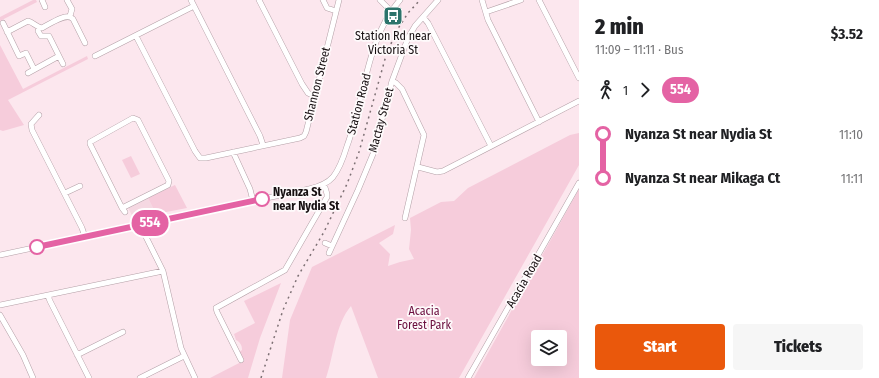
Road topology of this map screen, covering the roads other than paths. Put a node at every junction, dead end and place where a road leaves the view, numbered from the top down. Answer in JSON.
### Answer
{"nodes":[{"id":1,"x":42,"y":0,"type":"edge"},
{"id":2,"x":67,"y":0,"type":"edge"},
{"id":3,"x":191,"y":0,"type":"edge"},
{"id":4,"x":258,"y":0,"type":"edge"},
{"id":5,"x":324,"y":0,"type":"edge"},
{"id":6,"x":338,"y":0,"type":"edge"},
{"id":7,"x":380,"y":0,"type":"edge"},
{"id":8,"x":400,"y":0,"type":"edge"},
{"id":9,"x":438,"y":0,"type":"edge"},
{"id":10,"x":482,"y":0,"type":"edge"},
{"id":11,"x":521,"y":0,"type":"edge"},
{"id":12,"x":539,"y":0,"type":"edge"},
{"id":13,"x":194,"y":6,"type":"junction"},
{"id":14,"x":45,"y":7,"type":"dead end"},
{"id":15,"x":327,"y":7,"type":"junction"},
{"id":16,"x":336,"y":9,"type":"junction"},
{"id":17,"x":391,"y":11,"type":"junction"},
{"id":18,"x":486,"y":12,"type":"junction"},
{"id":19,"x":70,"y":16,"type":"junction"},
{"id":20,"x":423,"y":17,"type":"junction"},
{"id":21,"x":3,"y":23,"type":"dead end"},
{"id":22,"x":333,"y":23,"type":"junction"},
{"id":23,"x":39,"y":27,"type":"junction"},
{"id":24,"x":7,"y":32,"type":"junction"},
{"id":25,"x":136,"y":36,"type":"junction"},
{"id":26,"x":85,"y":43,"type":"dead end"},
{"id":27,"x":59,"y":56,"type":"junction"},
{"id":28,"x":95,"y":56,"type":"dead end"},
{"id":29,"x":63,"y":64,"type":"dead end"},
{"id":30,"x":34,"y":69,"type":"junction"},
{"id":31,"x":28,"y":73,"type":"dead end"},
{"id":32,"x":579,"y":78,"type":"edge"},
{"id":33,"x":392,"y":81,"type":"junction"},
{"id":34,"x":314,"y":96,"type":"junction"},
{"id":35,"x":579,"y":101,"type":"edge"},
{"id":36,"x":40,"y":115,"type":"dead end"},
{"id":37,"x":539,"y":122,"type":"junction"},
{"id":38,"x":263,"y":145,"type":"junction"},
{"id":39,"x":491,"y":146,"type":"junction"},
{"id":40,"x":233,"y":152,"type":"junction"},
{"id":41,"x":418,"y":167,"type":"junction"},
{"id":42,"x":579,"y":183,"type":"edge"},
{"id":43,"x":324,"y":184,"type":"junction"},
{"id":44,"x":80,"y":186,"type":"dead end"},
{"id":45,"x":65,"y":193,"type":"junction"},
{"id":46,"x":254,"y":201,"type":"junction"},
{"id":47,"x":124,"y":210,"type":"joint"},
{"id":48,"x":405,"y":218,"type":"dead end"},
{"id":49,"x":140,"y":225,"type":"junction"},
{"id":50,"x":85,"y":237,"type":"junction"},
{"id":51,"x":325,"y":243,"type":"dead end"},
{"id":52,"x":332,"y":246,"type":"junction"},
{"id":53,"x":329,"y":253,"type":"dead end"},
{"id":54,"x":0,"y":255,"type":"edge"},
{"id":55,"x":163,"y":271,"type":"junction"},
{"id":56,"x":48,"y":296,"type":"junction"},
{"id":57,"x":0,"y":305,"type":"edge"},
{"id":58,"x":0,"y":315,"type":"edge"},
{"id":59,"x":123,"y":332,"type":"dead end"},
{"id":60,"x":77,"y":355,"type":"junction"},
{"id":61,"x":184,"y":356,"type":"junction"},
{"id":62,"x":241,"y":360,"type":"dead end"},
{"id":63,"x":33,"y":378,"type":"edge"},
{"id":64,"x":89,"y":378,"type":"edge"},
{"id":65,"x":140,"y":378,"type":"edge"},
{"id":66,"x":195,"y":378,"type":"edge"},
{"id":67,"x":468,"y":378,"type":"edge"}],
"edges":[{"from":1,"to":14,"type":"street"},
{"from":2,"to":19,"type":"street"},
{"from":3,"to":13,"type":"street"},
{"from":4,"to":34,"type":"street"},
{"from":5,"to":15,"type":"street"},
{"from":5,"to":16,"type":"street"},
{"from":6,"to":16,"type":"street","name":"Shannon Street"},
{"from":7,"to":17,"type":"street"},
{"from":8,"to":17,"type":"street","name":"Station Road"},
{"from":9,"to":20,"type":"street","name":"Mactay Street"},
{"from":10,"to":18,"type":"street"},
{"from":11,"to":18,"type":"street"},
{"from":12,"to":32,"type":"street"},
{"from":13,"to":25,"type":"street"},
{"from":13,"to":38,"type":"street"},
{"from":15,"to":16,"type":"street"},
{"from":15,"to":22,"type":"street"},
{"from":16,"to":22,"type":"street","name":"Shannon Street"},
{"from":17,"to":43,"type":"street","name":"Station Road"},
{"from":18,"to":37,"type":"street"},
{"from":19,"to":23,"type":"street"},
{"from":19,"to":26,"type":"street"},
{"from":20,"to":33,"type":"street","name":"Mactay Street"},
{"from":20,"to":39,"type":"street"},
{"from":21,"to":24,"type":"street"},
{"from":22,"to":34,"type":"street","name":"Shannon Street"},
{"from":23,"to":24,"type":"street"},
{"from":23,"to":27,"type":"street"},
{"from":24,"to":30,"type":"street"},
{"from":25,"to":28,"type":"street"},
{"from":25,"to":40,"type":"street","name":"Shannon Street"},
{"from":27,"to":29,"type":"street"},
{"from":27,"to":30,"type":"street"},
{"from":30,"to":31,"type":"street"},
{"from":33,"to":41,"type":"street"},
{"from":33,"to":52,"type":"street","name":"Mactay Street"},
{"from":34,"to":38,"type":"street","name":"Shannon Street"},
{"from":35,"to":37,"type":"street"},
{"from":36,"to":45,"type":"street"},
{"from":37,"to":39,"type":"street"},
{"from":38,"to":40,"type":"street","name":"Shannon Street"},
{"from":39,"to":41,"type":"street"},
{"from":40,"to":46,"type":"street"},
{"from":41,"to":48,"type":"street"},
{"from":42,"to":67,"type":"street","name":"Acacia Road"},
{"from":43,"to":46,"type":"street"},
{"from":43,"to":62,"type":"street"},
{"from":44,"to":45,"type":"street"},
{"from":45,"to":50,"type":"street"},
{"from":46,"to":49,"type":"street"},
{"from":47,"to":47,"type":"street"},
{"from":49,"to":50,"type":"street"},
{"from":49,"to":55,"type":"street"},
{"from":50,"to":54,"type":"street"},
{"from":51,"to":52,"type":"street"},
{"from":52,"to":53,"type":"street","name":"Mactay Street"},
{"from":55,"to":56,"type":"street"},
{"from":55,"to":61,"type":"street"},
{"from":56,"to":57,"type":"street"},
{"from":56,"to":60,"type":"street"},
{"from":58,"to":63,"type":"street"},
{"from":59,"to":60,"type":"street"},
{"from":60,"to":64,"type":"street"},
{"from":61,"to":65,"type":"street"},
{"from":61,"to":66,"type":"street"}]}
